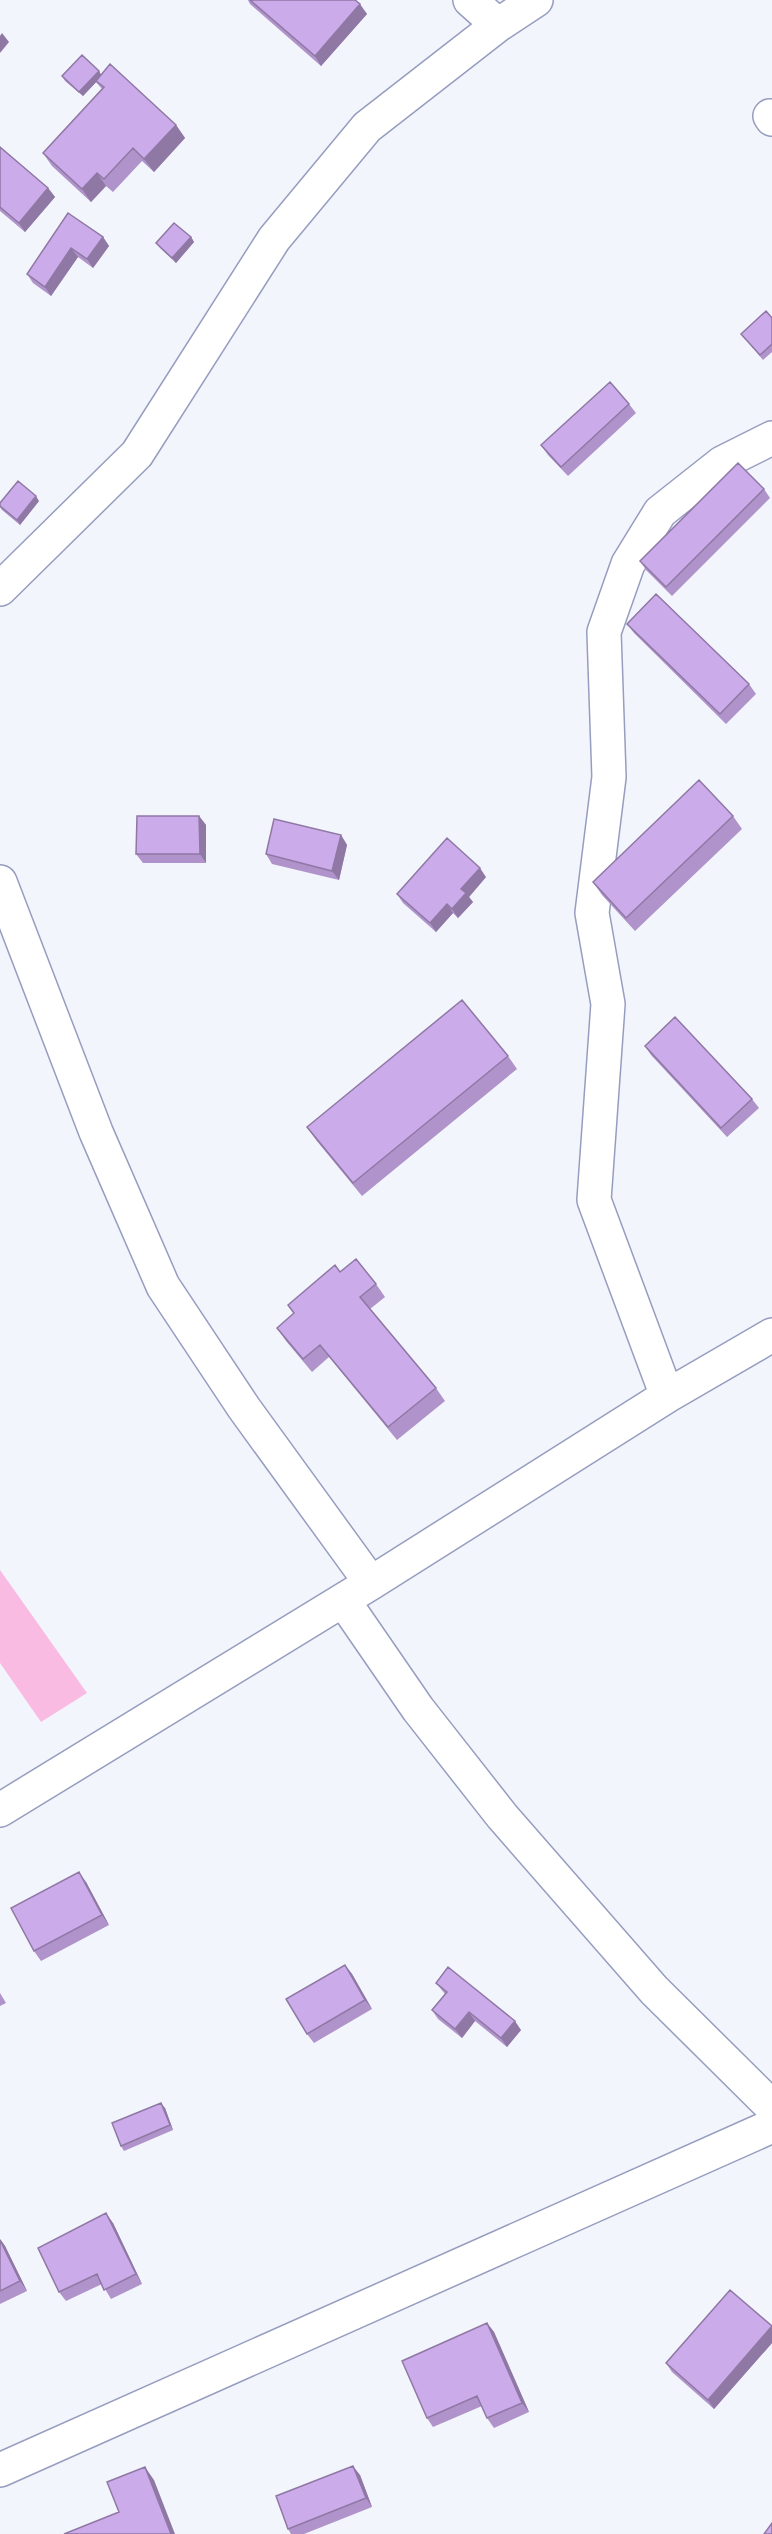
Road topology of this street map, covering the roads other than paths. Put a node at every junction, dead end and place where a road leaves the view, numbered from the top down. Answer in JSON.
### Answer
{"nodes":[{"id":1,"x":470,"y":0,"type":"edge"},
{"id":2,"x":536,"y":0,"type":"edge"},
{"id":3,"x":498,"y":25,"type":"junction"},
{"id":4,"x":772,"y":438,"type":"edge"},
{"id":5,"x":0,"y":589,"type":"edge"},
{"id":6,"x":0,"y":882,"type":"edge"},
{"id":7,"x":772,"y":1335,"type":"edge"},
{"id":8,"x":667,"y":1396,"type":"junction"},
{"id":9,"x":371,"y":1583,"type":"junction"},
{"id":10,"x":343,"y":1600,"type":"junction"},
{"id":11,"x":0,"y":1810,"type":"edge"},
{"id":12,"x":772,"y":2107,"type":"edge"},
{"id":13,"x":772,"y":2126,"type":"edge"},
{"id":14,"x":0,"y":2470,"type":"edge"}],
"edges":[{"from":1,"to":3,"type":"street"},
{"from":2,"to":3,"type":"street"},
{"from":3,"to":5,"type":"street"},
{"from":4,"to":8,"type":"street"},
{"from":6,"to":9,"type":"street"},
{"from":7,"to":8,"type":"street"},
{"from":8,"to":9,"type":"street"},
{"from":9,"to":10,"type":"street"},
{"from":10,"to":11,"type":"street"},
{"from":10,"to":12,"type":"street"},
{"from":13,"to":14,"type":"street"}]}
